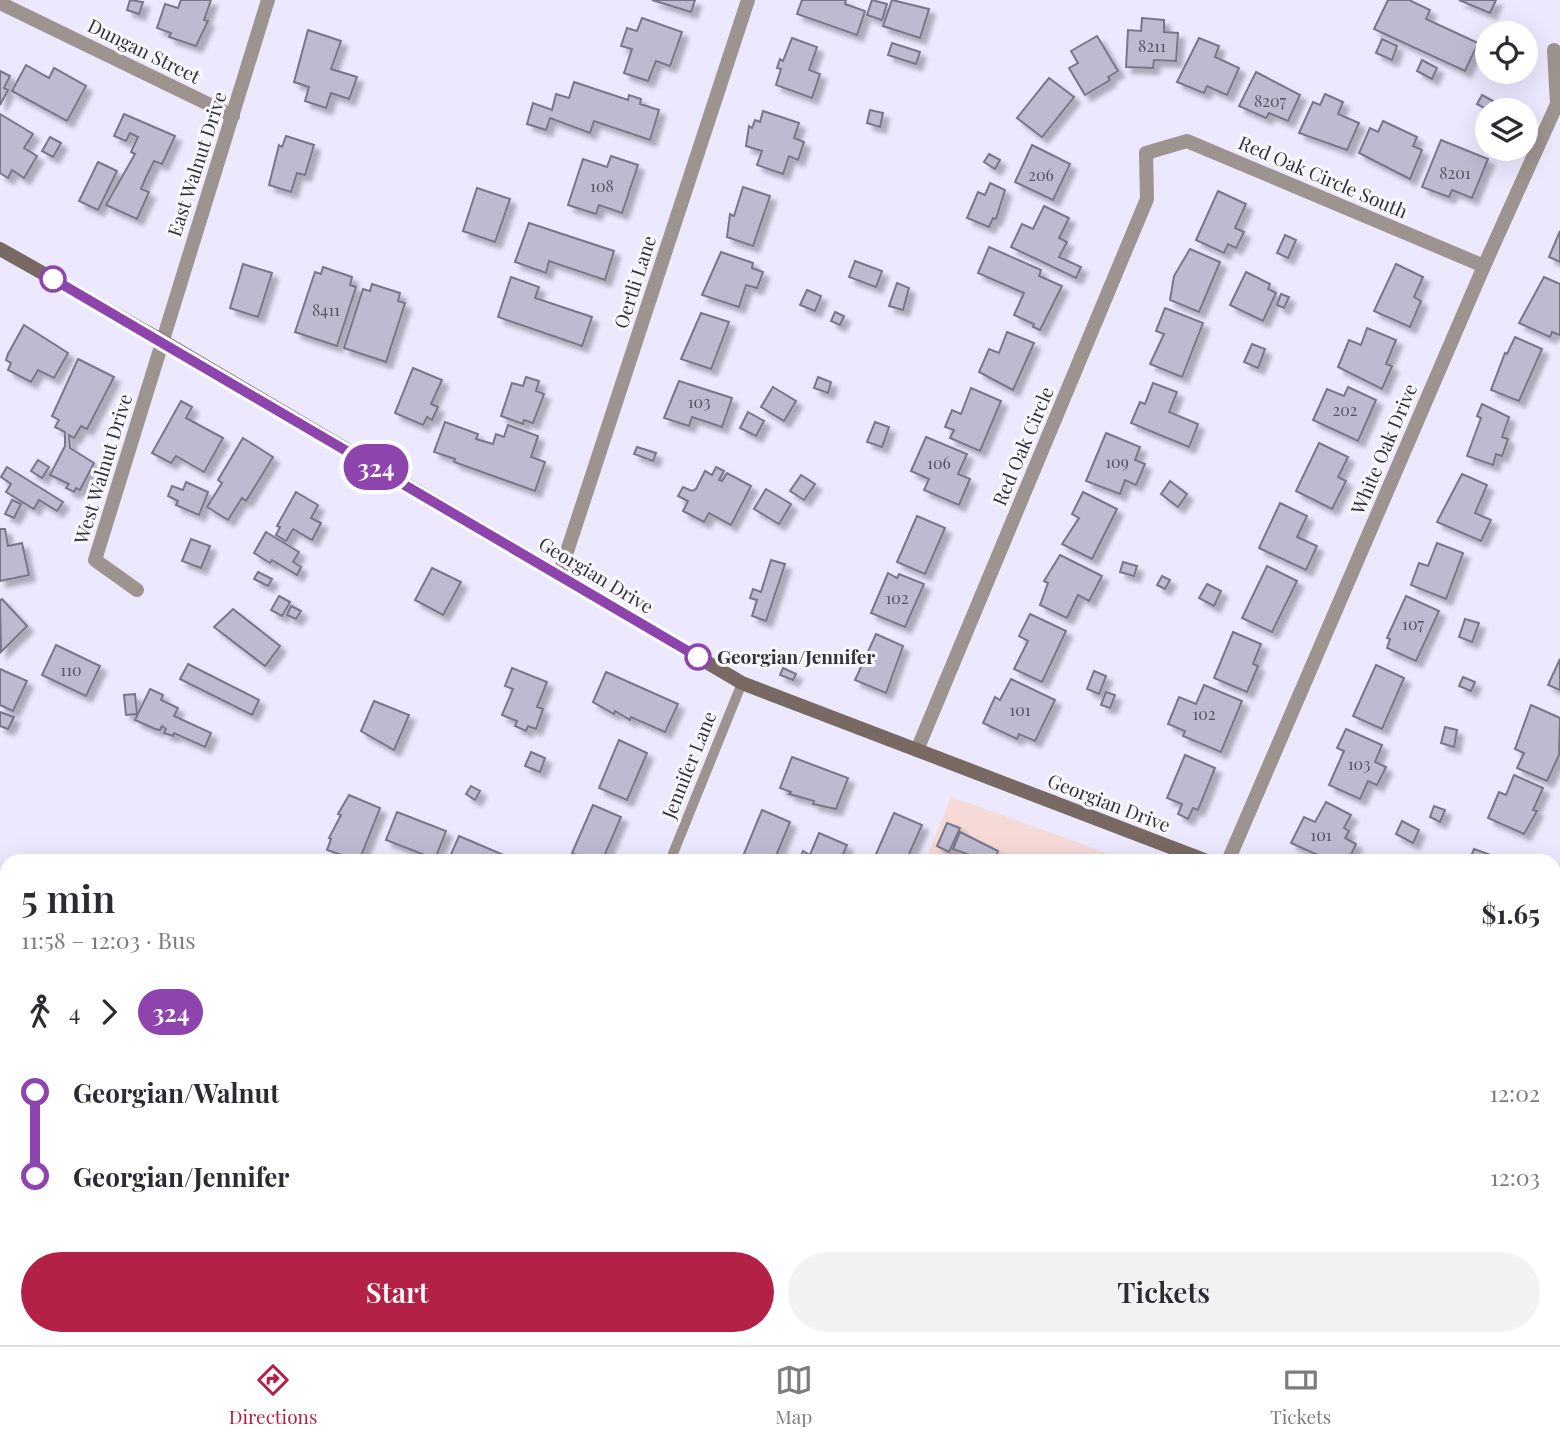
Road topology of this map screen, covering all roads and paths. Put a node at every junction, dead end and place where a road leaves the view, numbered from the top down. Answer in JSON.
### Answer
{"nodes":[{"id":1,"x":268,"y":0,"type":"edge"},
{"id":2,"x":748,"y":0,"type":"edge"},
{"id":3,"x":0,"y":3,"type":"edge"},
{"id":4,"x":1554,"y":50,"type":"dead end"},
{"id":5,"x":233,"y":116,"type":"junction"},
{"id":6,"x":1146,"y":153,"type":"joint"},
{"id":7,"x":0,"y":249,"type":"edge"},
{"id":8,"x":1484,"y":266,"type":"junction"},
{"id":9,"x":161,"y":340,"type":"junction"},
{"id":10,"x":559,"y":576,"type":"junction"},
{"id":11,"x":137,"y":590,"type":"dead end"},
{"id":12,"x":741,"y":683,"type":"junction"},
{"id":13,"x":918,"y":750,"type":"junction"},
{"id":14,"x":673,"y":854,"type":"edge"},
{"id":15,"x":1189,"y":854,"type":"edge"},
{"id":16,"x":1231,"y":854,"type":"edge"}],
"edges":[{"from":1,"to":5,"type":"street","name":"East Walnut Drive"},
{"from":2,"to":10,"type":"street","name":"Oertli Lane"},
{"from":3,"to":5,"type":"street","name":"Dungan Street"},
{"from":4,"to":8,"type":"street","name":"White Oak Drive"},
{"from":5,"to":9,"type":"street","name":"East Walnut Drive"},
{"from":6,"to":8,"type":"street","name":"Red Oak Circle South"},
{"from":6,"to":13,"type":"street","name":"Red Oak Circle"},
{"from":7,"to":9,"type":"street","name":"Georgian Drive"},
{"from":8,"to":16,"type":"street","name":"White Oak Drive"},
{"from":9,"to":10,"type":"street","name":"Georgian Drive"},
{"from":9,"to":11,"type":"street","name":"West Walnut Drive"},
{"from":10,"to":12,"type":"street","name":"Georgian Drive"},
{"from":12,"to":13,"type":"street","name":"Georgian Drive"},
{"from":12,"to":14,"type":"lane","name":"Jennifer Lane"},
{"from":13,"to":15,"type":"street","name":"Georgian Drive"}]}
